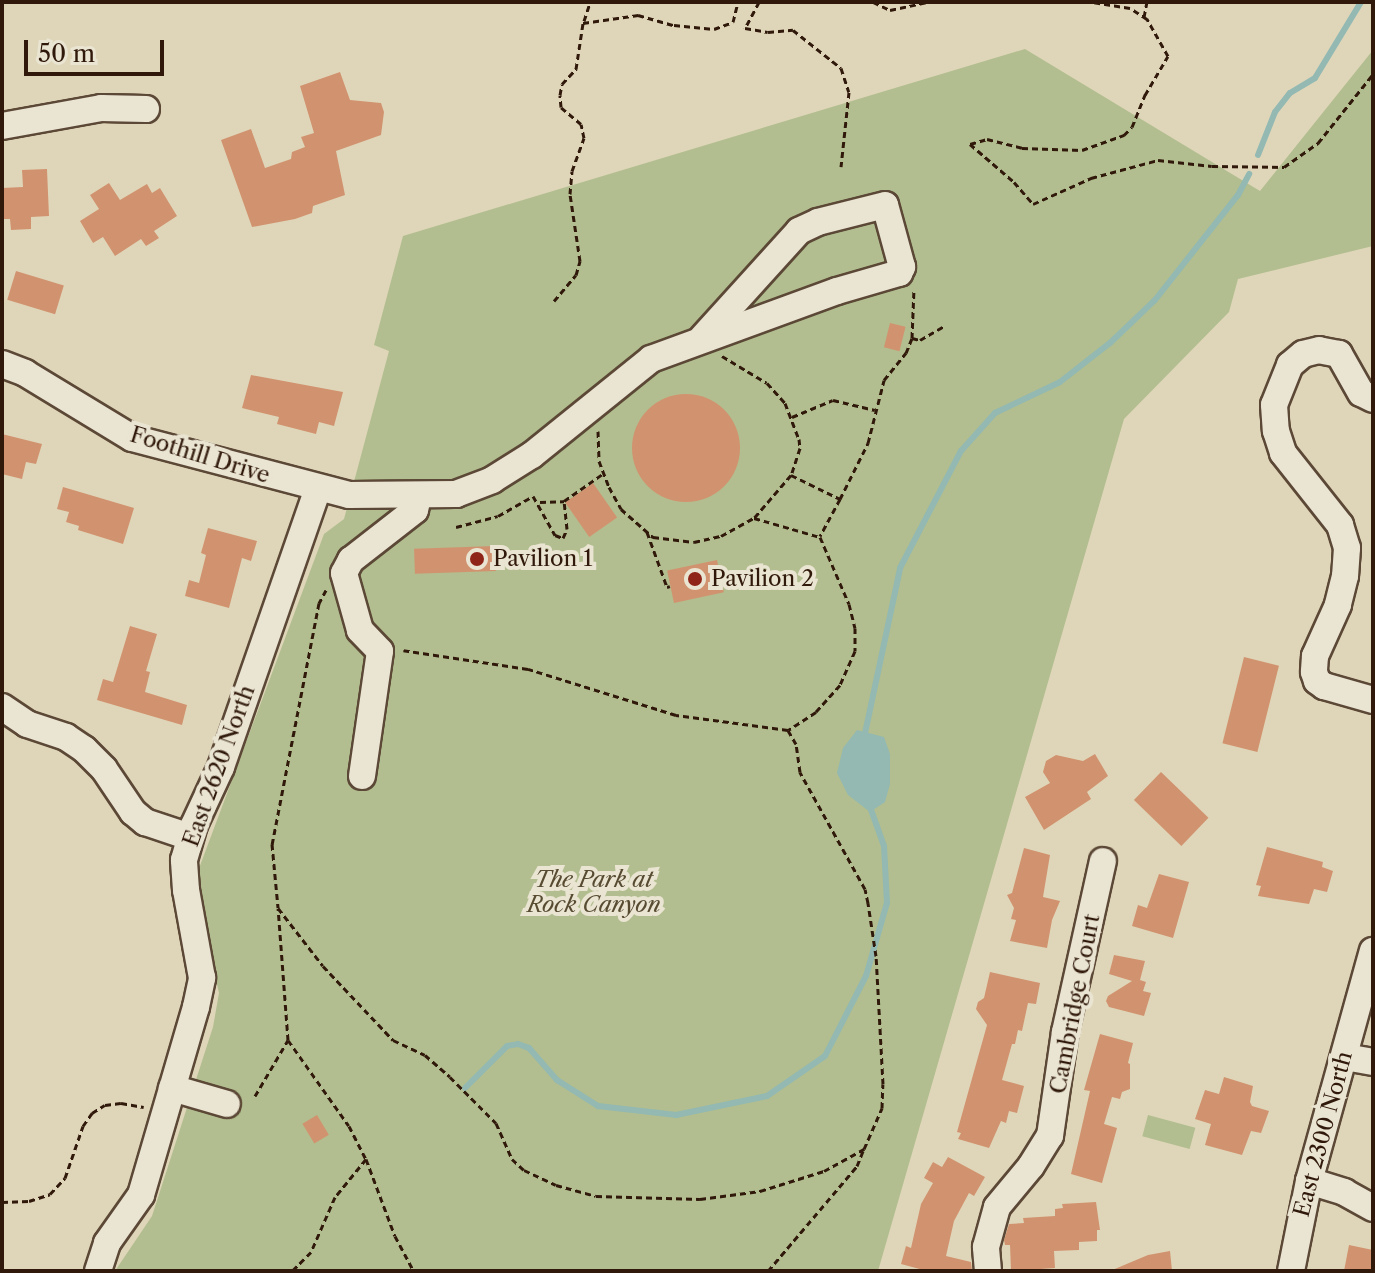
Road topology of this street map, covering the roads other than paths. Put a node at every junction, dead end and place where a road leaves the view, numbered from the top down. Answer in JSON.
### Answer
{"nodes":[{"id":1,"x":146,"y":109,"type":"dead end"},
{"id":2,"x":2,"y":126,"type":"edge"},
{"id":3,"x":709,"y":344,"type":"junction"},
{"id":4,"x":2,"y":364,"type":"edge"},
{"id":5,"x":1373,"y":399,"type":"edge"},
{"id":6,"x":318,"y":489,"type":"junction"},
{"id":7,"x":418,"y":497,"type":"junction"},
{"id":8,"x":1373,"y":700,"type":"edge"},
{"id":9,"x":2,"y":707,"type":"edge"},
{"id":10,"x":362,"y":776,"type":"dead end"},
{"id":11,"x":190,"y":837,"type":"junction"},
{"id":12,"x":1103,"y":861,"type":"dead end"},
{"id":13,"x":1373,"y":951,"type":"edge"},
{"id":14,"x":1345,"y":1057,"type":"junction"},
{"id":15,"x":1373,"y":1062,"type":"edge"},
{"id":16,"x":169,"y":1100,"type":"junction"},
{"id":17,"x":227,"y":1104,"type":"dead end"},
{"id":18,"x":1309,"y":1181,"type":"junction"},
{"id":19,"x":1373,"y":1208,"type":"edge"},
{"id":20,"x":98,"y":1271,"type":"edge"},
{"id":21,"x":988,"y":1271,"type":"edge"},
{"id":22,"x":1291,"y":1271,"type":"edge"}],
"edges":[{"from":1,"to":2,"type":"street"},
{"from":3,"to":3,"type":"street","name":"Foothill Drive"},
{"from":3,"to":7,"type":"street","name":"Foothill Drive"},
{"from":4,"to":6,"type":"street","name":"Foothill Drive"},
{"from":5,"to":8,"type":"street"},
{"from":6,"to":7,"type":"street","name":"Foothill Drive"},
{"from":6,"to":11,"type":"street","name":"East 2620 North"},
{"from":7,"to":10,"type":"street"},
{"from":9,"to":11,"type":"street"},
{"from":11,"to":16,"type":"street","name":"East 2620 North"},
{"from":12,"to":21,"type":"street","name":"Cambridge Court"},
{"from":13,"to":14,"type":"street","name":"East 2300 North"},
{"from":14,"to":15,"type":"street"},
{"from":14,"to":18,"type":"street","name":"East 2300 North"},
{"from":16,"to":17,"type":"street"},
{"from":16,"to":20,"type":"street","name":"East 2620 North"},
{"from":18,"to":19,"type":"street"},
{"from":18,"to":22,"type":"street","name":"East 2300 North"}]}
